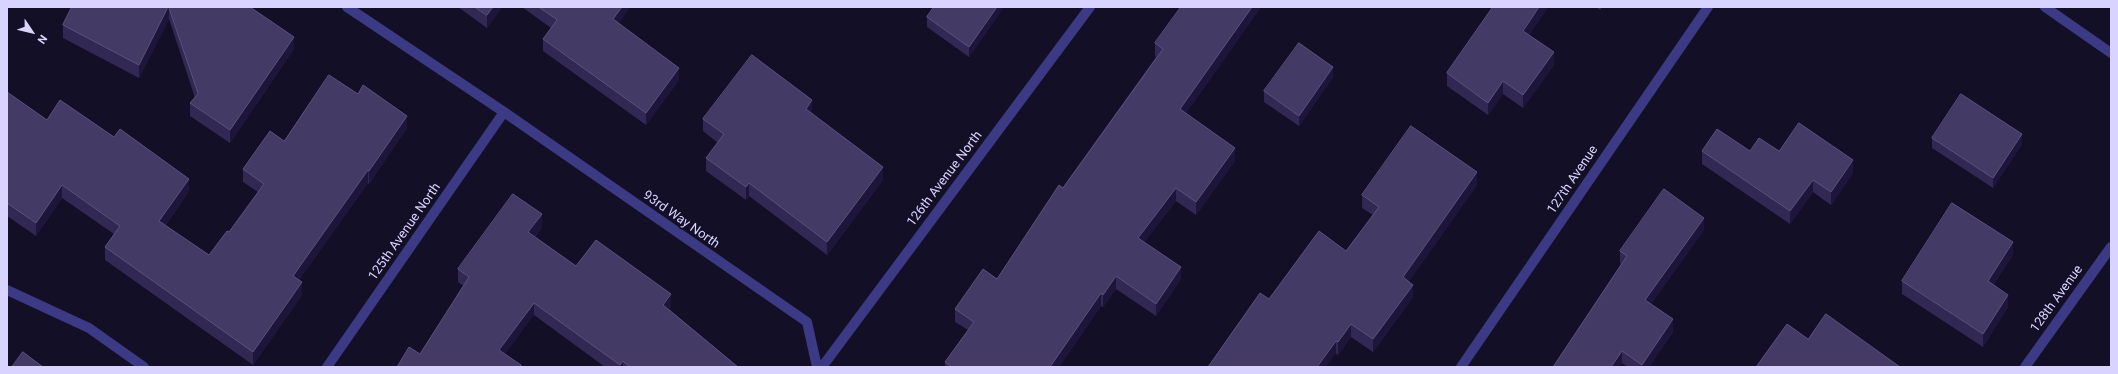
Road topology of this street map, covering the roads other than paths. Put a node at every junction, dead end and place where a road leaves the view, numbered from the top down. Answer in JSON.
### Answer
{"nodes":[{"id":1,"x":347,"y":7,"type":"edge"},
{"id":2,"x":1090,"y":7,"type":"edge"},
{"id":3,"x":1708,"y":7,"type":"edge"},
{"id":4,"x":2045,"y":7,"type":"edge"},
{"id":5,"x":2111,"y":53,"type":"edge"},
{"id":6,"x":504,"y":112,"type":"junction"},
{"id":7,"x":2111,"y":247,"type":"edge"},
{"id":8,"x":7,"y":290,"type":"edge"},
{"id":9,"x":144,"y":367,"type":"edge"},
{"id":10,"x":327,"y":367,"type":"edge"},
{"id":11,"x":817,"y":367,"type":"edge"},
{"id":12,"x":822,"y":367,"type":"edge"},
{"id":13,"x":1461,"y":367,"type":"edge"},
{"id":14,"x":2025,"y":367,"type":"edge"}],
"edges":[{"from":1,"to":6,"type":"street","name":"93rd Way North"},
{"from":2,"to":12,"type":"street","name":"126th Avenue North"},
{"from":3,"to":13,"type":"street","name":"127th Avenue"},
{"from":4,"to":5,"type":"street"},
{"from":6,"to":10,"type":"street","name":"125th Avenue North"},
{"from":6,"to":11,"type":"street","name":"93rd Way North"},
{"from":7,"to":14,"type":"street","name":"128th Avenue"},
{"from":8,"to":9,"type":"street"}]}
